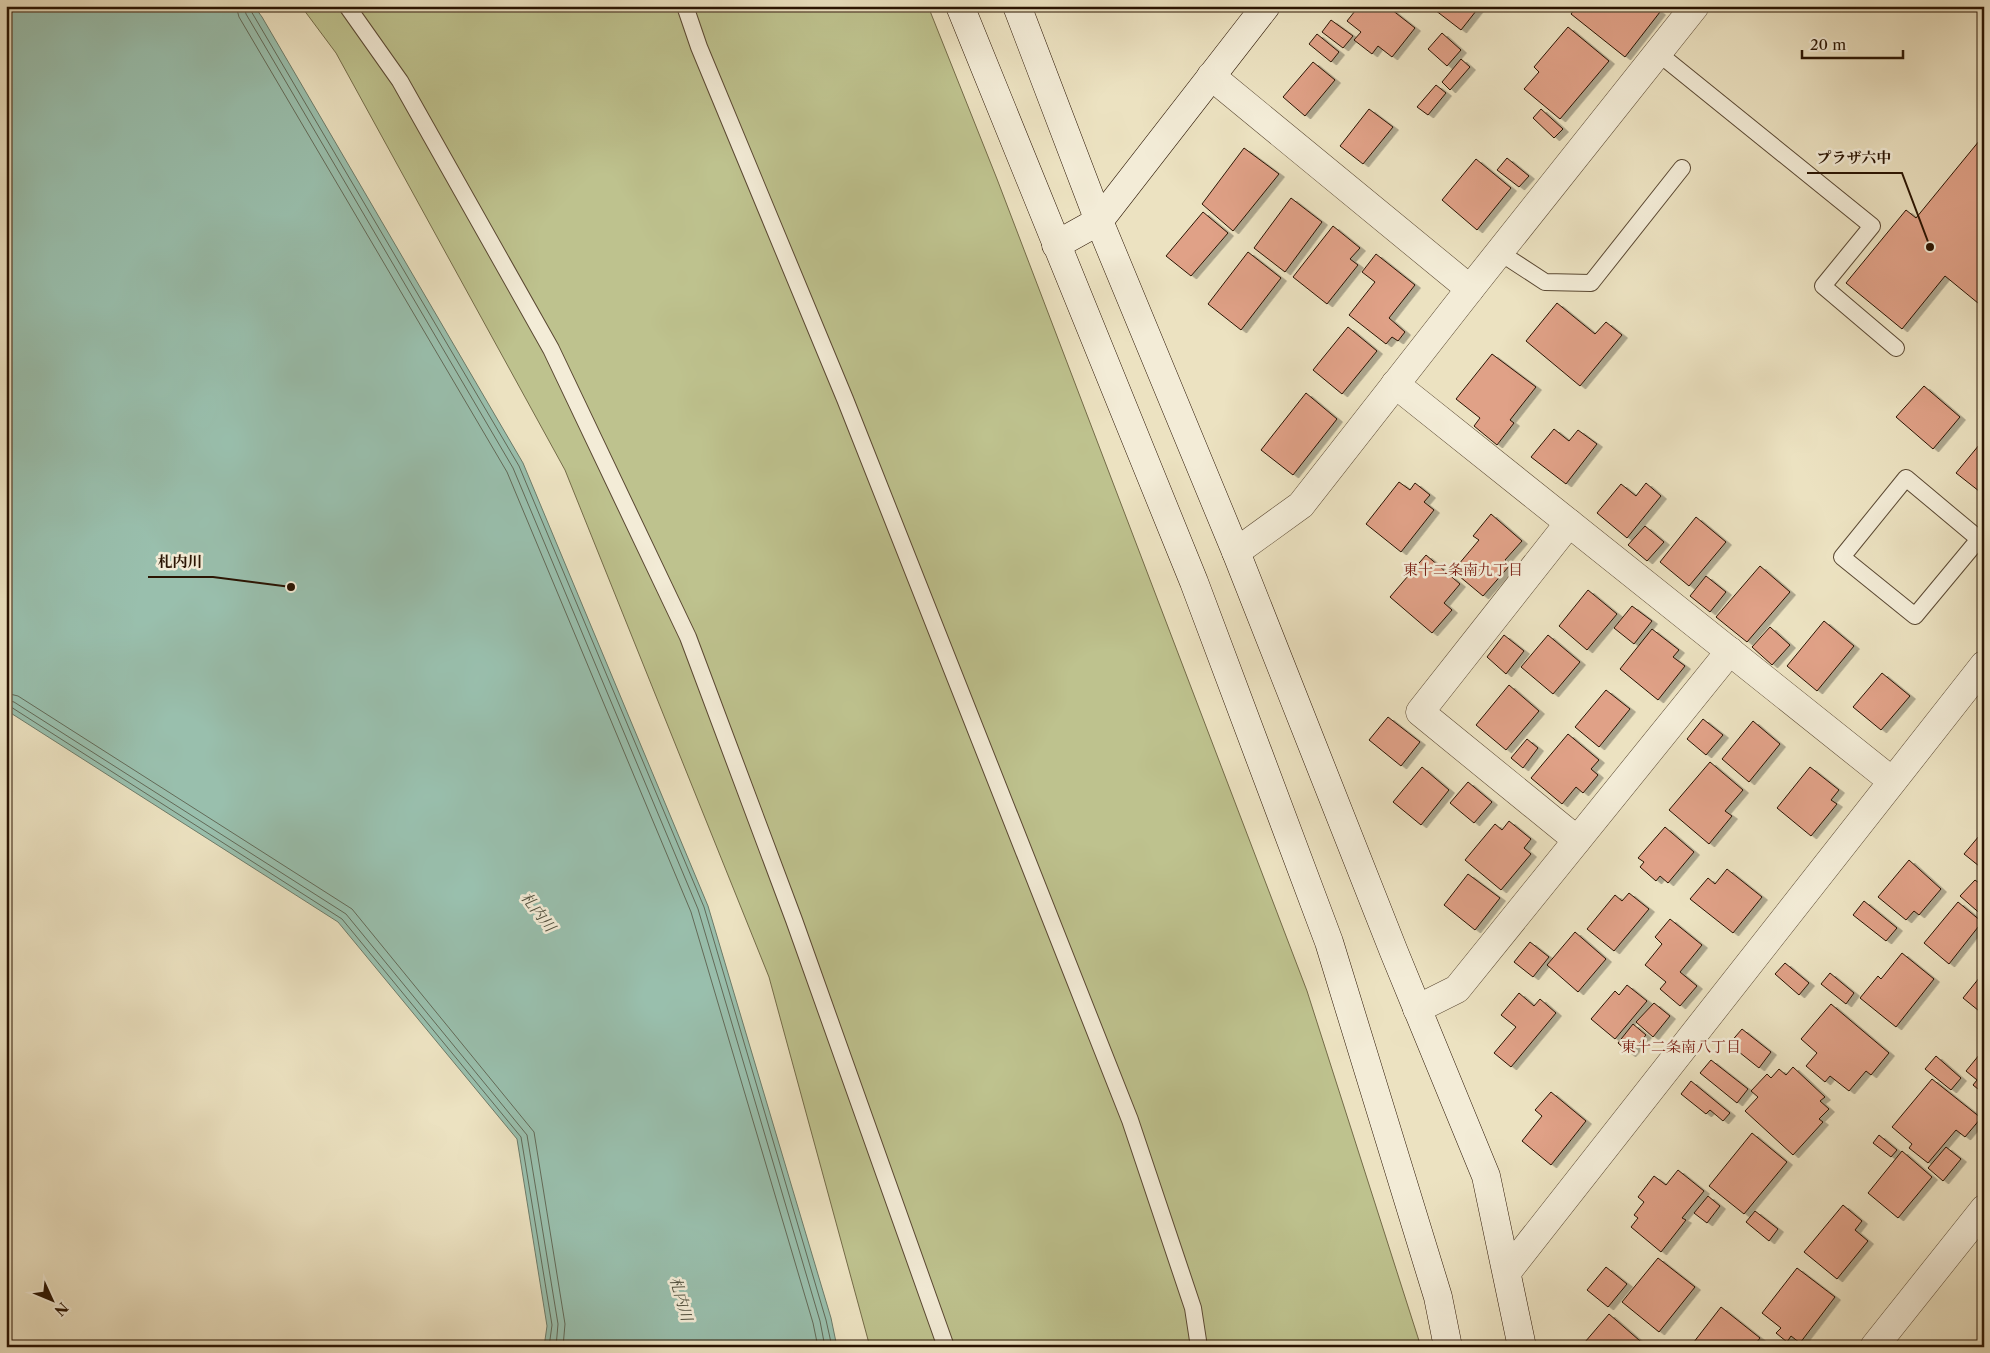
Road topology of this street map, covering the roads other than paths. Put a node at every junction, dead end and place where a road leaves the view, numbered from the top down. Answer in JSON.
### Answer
{"nodes":[{"id":1,"x":347,"y":6,"type":"edge"},
{"id":2,"x":685,"y":6,"type":"edge"},
{"id":3,"x":960,"y":6,"type":"edge"},
{"id":4,"x":1017,"y":6,"type":"edge"},
{"id":5,"x":1266,"y":6,"type":"edge"},
{"id":6,"x":1695,"y":6,"type":"edge"},
{"id":7,"x":1658,"y":53,"type":"junction"},
{"id":8,"x":1211,"y":76,"type":"junction"},
{"id":9,"x":1682,"y":168,"type":"dead end"},
{"id":10,"x":1099,"y":221,"type":"junction"},
{"id":11,"x":1056,"y":245,"type":"junction"},
{"id":12,"x":1499,"y":252,"type":"junction"},
{"id":13,"x":1470,"y":289,"type":"junction"},
{"id":14,"x":1896,"y":348,"type":"dead end"},
{"id":15,"x":1395,"y":384,"type":"junction"},
{"id":16,"x":1569,"y":523,"type":"junction"},
{"id":17,"x":1981,"y":541,"type":"edge"},
{"id":18,"x":1236,"y":552,"type":"junction"},
{"id":19,"x":1730,"y":651,"type":"junction"},
{"id":20,"x":1980,"y":677,"type":"edge"},
{"id":21,"x":1892,"y":782,"type":"junction"},
{"id":22,"x":1577,"y":840,"type":"junction"},
{"id":23,"x":1417,"y":1009,"type":"junction"},
{"id":24,"x":1984,"y":1210,"type":"edge"},
{"id":25,"x":1507,"y":1272,"type":"junction"},
{"id":26,"x":946,"y":1347,"type":"edge"},
{"id":27,"x":1199,"y":1347,"type":"edge"},
{"id":28,"x":1448,"y":1347,"type":"edge"},
{"id":29,"x":1522,"y":1347,"type":"edge"},
{"id":30,"x":1874,"y":1347,"type":"edge"}],
"edges":[{"from":1,"to":26,"type":"lane"},
{"from":2,"to":27,"type":"lane"},
{"from":3,"to":11,"type":"street"},
{"from":4,"to":10,"type":"street"},
{"from":5,"to":8,"type":"street"},
{"from":6,"to":7,"type":"street"},
{"from":7,"to":12,"type":"street"},
{"from":7,"to":14,"type":"lane"},
{"from":8,"to":10,"type":"street"},
{"from":8,"to":13,"type":"street"},
{"from":9,"to":12,"type":"lane"},
{"from":10,"to":11,"type":"street"},
{"from":10,"to":18,"type":"street"},
{"from":11,"to":28,"type":"street"},
{"from":12,"to":13,"type":"street"},
{"from":13,"to":15,"type":"street"},
{"from":15,"to":16,"type":"street"},
{"from":15,"to":18,"type":"street"},
{"from":16,"to":19,"type":"street"},
{"from":16,"to":22,"type":"street"},
{"from":17,"to":17,"type":"lane"},
{"from":18,"to":23,"type":"street"},
{"from":19,"to":21,"type":"street"},
{"from":19,"to":22,"type":"street"},
{"from":20,"to":21,"type":"street"},
{"from":21,"to":25,"type":"street"},
{"from":22,"to":23,"type":"street"},
{"from":23,"to":25,"type":"street"},
{"from":24,"to":30,"type":"street"},
{"from":25,"to":29,"type":"street"}]}
